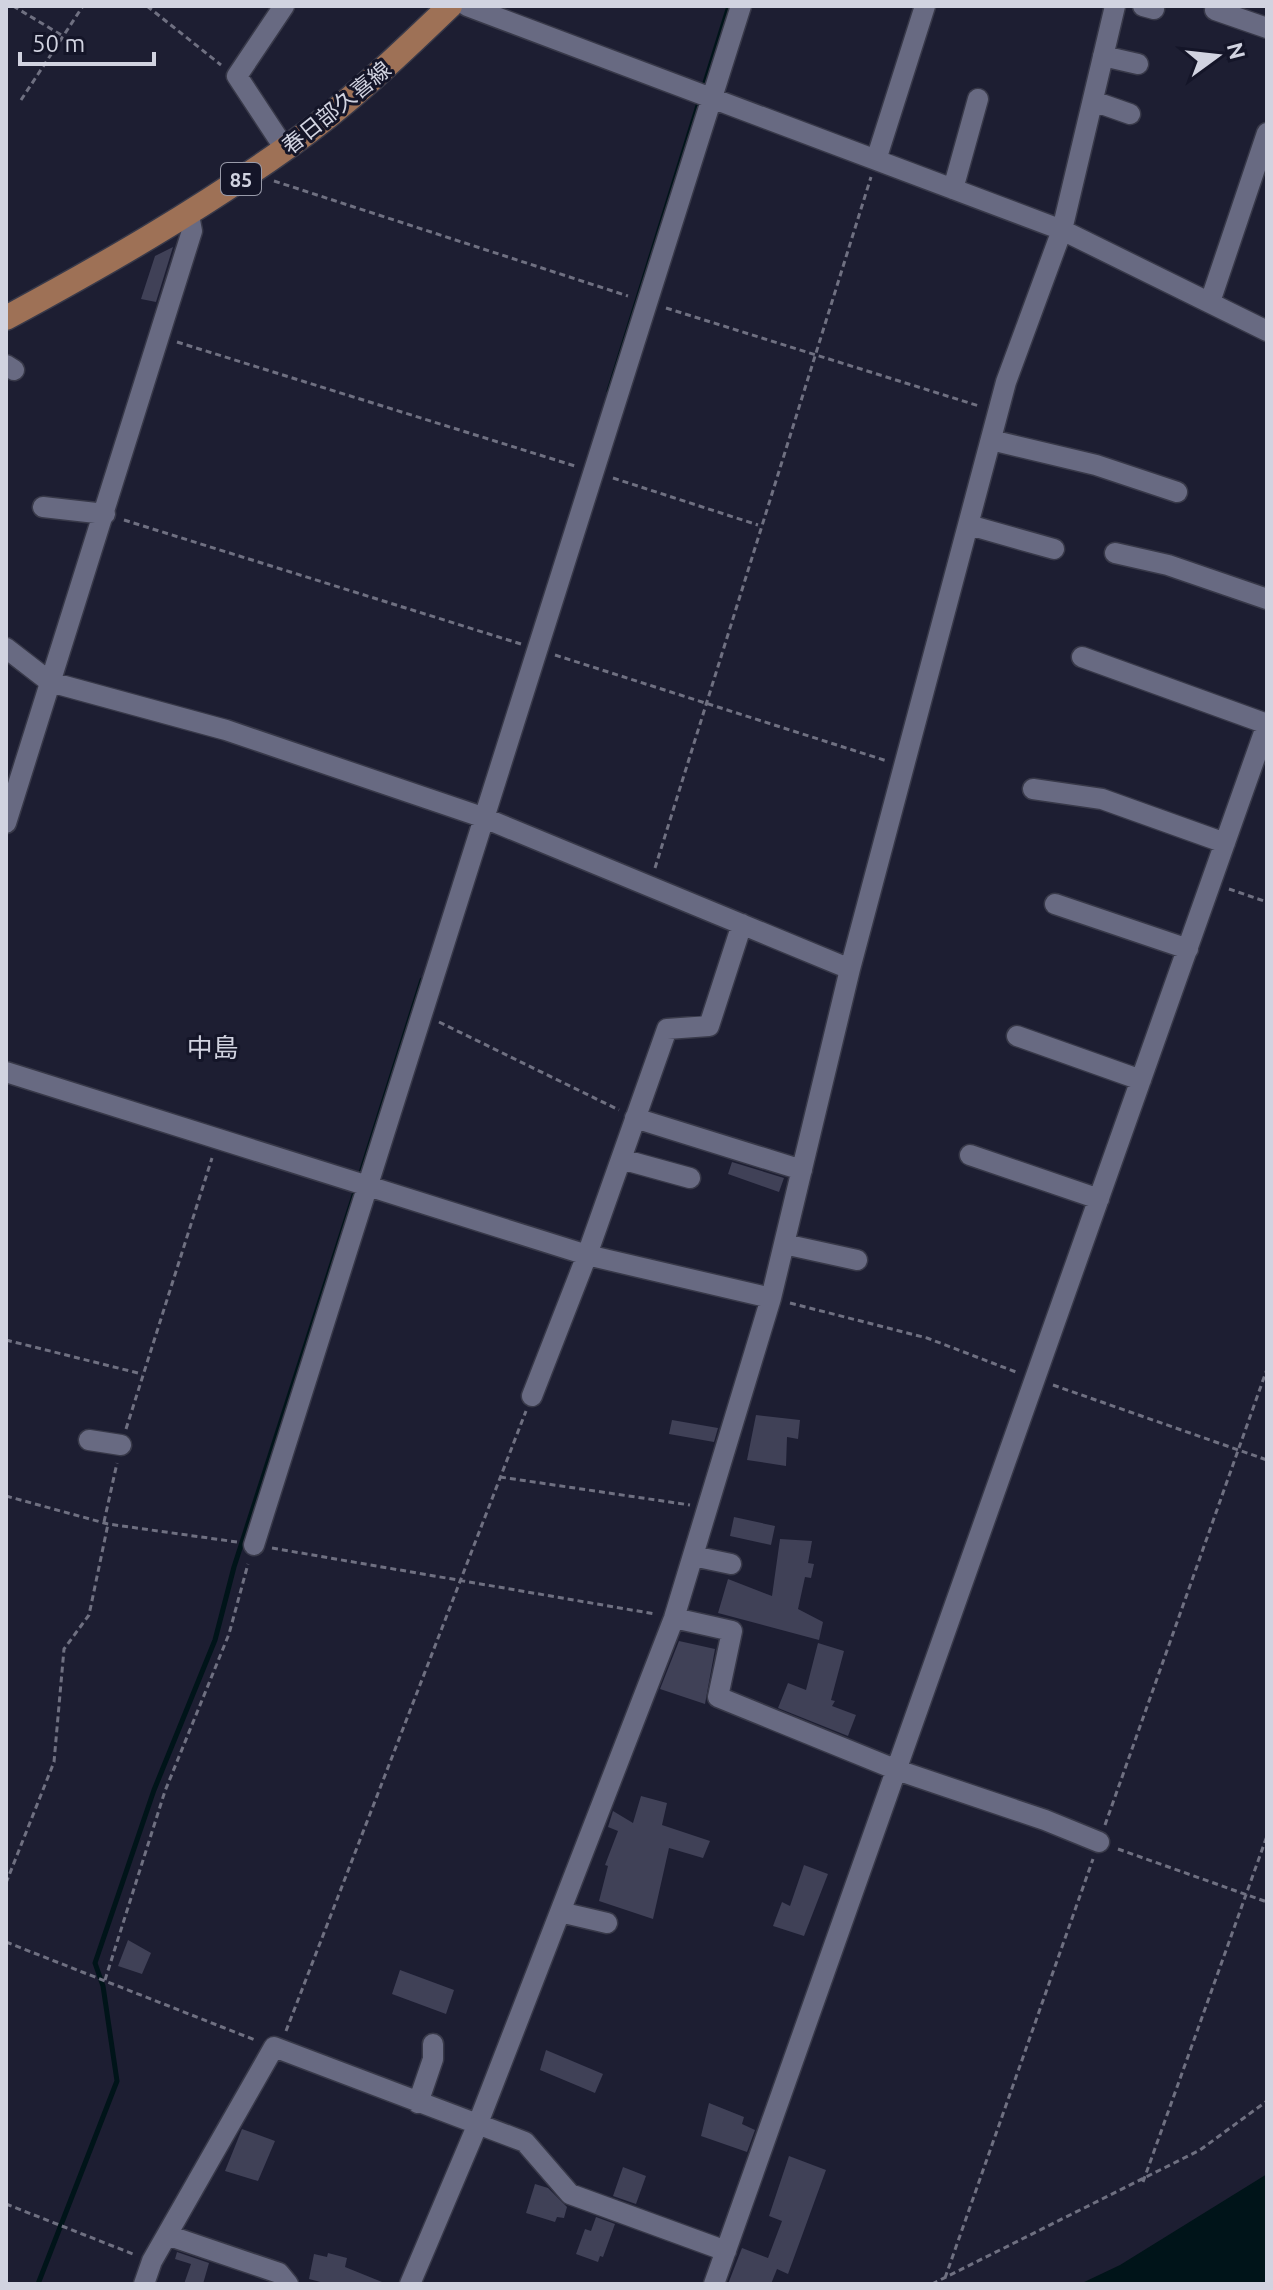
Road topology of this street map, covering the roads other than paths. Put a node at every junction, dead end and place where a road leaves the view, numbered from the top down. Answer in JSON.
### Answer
{"nodes":[{"id":1,"x":284,"y":6,"type":"edge"},
{"id":2,"x":450,"y":6,"type":"edge"},
{"id":3,"x":467,"y":6,"type":"edge"},
{"id":4,"x":741,"y":6,"type":"edge"},
{"id":5,"x":925,"y":6,"type":"edge"},
{"id":6,"x":1115,"y":6,"type":"edge"},
{"id":7,"x":1215,"y":10,"type":"dead end"},
{"id":8,"x":1267,"y":28,"type":"edge"},
{"id":9,"x":1103,"y":56,"type":"junction"},
{"id":10,"x":1138,"y":64,"type":"dead end"},
{"id":11,"x":709,"y":99,"type":"junction"},
{"id":12,"x":978,"y":99,"type":"dead end"},
{"id":13,"x":1093,"y":101,"type":"junction"},
{"id":14,"x":1130,"y":114,"type":"dead end"},
{"id":15,"x":1267,"y":133,"type":"edge"},
{"id":16,"x":285,"y":149,"type":"junction"},
{"id":17,"x":876,"y":160,"type":"junction"},
{"id":18,"x":953,"y":189,"type":"junction"},
{"id":19,"x":189,"y":215,"type":"junction"},
{"id":20,"x":1062,"y":230,"type":"junction"},
{"id":21,"x":1210,"y":302,"type":"junction"},
{"id":22,"x":6,"y":318,"type":"edge"},
{"id":23,"x":1267,"y":331,"type":"edge"},
{"id":24,"x":991,"y":440,"type":"junction"},
{"id":25,"x":1177,"y":492,"type":"dead end"},
{"id":26,"x":43,"y":507,"type":"dead end"},
{"id":27,"x":105,"y":514,"type":"junction"},
{"id":28,"x":969,"y":525,"type":"junction"},
{"id":29,"x":1054,"y":549,"type":"dead end"},
{"id":30,"x":1115,"y":553,"type":"dead end"},
{"id":31,"x":1267,"y":599,"type":"edge"},
{"id":32,"x":6,"y":648,"type":"edge"},
{"id":33,"x":1082,"y":657,"type":"dead end"},
{"id":34,"x":50,"y":682,"type":"junction"},
{"id":35,"x":1267,"y":724,"type":"edge"},
{"id":36,"x":1033,"y":789,"type":"dead end"},
{"id":37,"x":482,"y":817,"type":"junction"},
{"id":38,"x":6,"y":823,"type":"edge"},
{"id":39,"x":1225,"y":843,"type":"junction"},
{"id":40,"x":1055,"y":904,"type":"dead end"},
{"id":41,"x":742,"y":924,"type":"junction"},
{"id":42,"x":1188,"y":949,"type":"junction"},
{"id":43,"x":850,"y":969,"type":"junction"},
{"id":44,"x":1017,"y":1036,"type":"dead end"},
{"id":45,"x":6,"y":1072,"type":"edge"},
{"id":46,"x":1141,"y":1080,"type":"junction"},
{"id":47,"x":635,"y":1118,"type":"junction"},
{"id":48,"x":970,"y":1155,"type":"dead end"},
{"id":49,"x":621,"y":1159,"type":"junction"},
{"id":50,"x":802,"y":1170,"type":"junction"},
{"id":51,"x":690,"y":1178,"type":"dead end"},
{"id":52,"x":367,"y":1186,"type":"junction"},
{"id":53,"x":1099,"y":1199,"type":"junction"},
{"id":54,"x":784,"y":1244,"type":"junction"},
{"id":55,"x":587,"y":1255,"type":"junction"},
{"id":56,"x":857,"y":1260,"type":"dead end"},
{"id":57,"x":771,"y":1298,"type":"junction"},
{"id":58,"x":532,"y":1396,"type":"road end"},
{"id":59,"x":89,"y":1440,"type":"dead end"},
{"id":60,"x":121,"y":1445,"type":"dead end"},
{"id":61,"x":254,"y":1545,"type":"road end"},
{"id":62,"x":693,"y":1556,"type":"junction"},
{"id":63,"x":731,"y":1564,"type":"dead end"},
{"id":64,"x":674,"y":1618,"type":"junction"},
{"id":65,"x":897,"y":1770,"type":"junction"},
{"id":66,"x":1099,"y":1842,"type":"road end"},
{"id":67,"x":560,"y":1912,"type":"junction"},
{"id":68,"x":607,"y":1923,"type":"dead end"},
{"id":69,"x":433,"y":2044,"type":"dead end"},
{"id":70,"x":418,"y":2103,"type":"junction"},
{"id":71,"x":477,"y":2126,"type":"junction"},
{"id":72,"x":167,"y":2235,"type":"junction"},
{"id":73,"x":726,"y":2251,"type":"junction"},
{"id":74,"x":144,"y":2284,"type":"edge"},
{"id":75,"x":288,"y":2284,"type":"edge"},
{"id":76,"x":410,"y":2284,"type":"edge"},
{"id":77,"x":714,"y":2284,"type":"edge"}],
"edges":[{"from":1,"to":16,"type":"street"},
{"from":2,"to":16,"type":"main road","name":"春日部久喜線","number":"85"},
{"from":3,"to":11,"type":"street"},
{"from":4,"to":11,"type":"street"},
{"from":5,"to":17,"type":"street"},
{"from":6,"to":9,"type":"street"},
{"from":7,"to":8,"type":"street"},
{"from":9,"to":10,"type":"street"},
{"from":9,"to":13,"type":"street"},
{"from":11,"to":17,"type":"street"},
{"from":11,"to":37,"type":"street"},
{"from":12,"to":18,"type":"street"},
{"from":13,"to":14,"type":"street"},
{"from":13,"to":20,"type":"street"},
{"from":15,"to":21,"type":"street"},
{"from":16,"to":19,"type":"main road","name":"春日部久喜線","number":"85"},
{"from":17,"to":18,"type":"street"},
{"from":18,"to":20,"type":"street"},
{"from":19,"to":22,"type":"main road","name":"春日部久喜線","number":"85"},
{"from":19,"to":27,"type":"street"},
{"from":20,"to":21,"type":"street"},
{"from":20,"to":24,"type":"street"},
{"from":21,"to":23,"type":"street"},
{"from":24,"to":25,"type":"street"},
{"from":24,"to":28,"type":"street"},
{"from":26,"to":27,"type":"street"},
{"from":27,"to":34,"type":"street"},
{"from":28,"to":29,"type":"street"},
{"from":28,"to":43,"type":"street"},
{"from":30,"to":31,"type":"street"},
{"from":32,"to":34,"type":"street"},
{"from":33,"to":35,"type":"street"},
{"from":34,"to":37,"type":"street"},
{"from":34,"to":38,"type":"street"},
{"from":35,"to":39,"type":"street"},
{"from":36,"to":39,"type":"street"},
{"from":37,"to":41,"type":"street"},
{"from":37,"to":52,"type":"street"},
{"from":39,"to":42,"type":"street"},
{"from":40,"to":42,"type":"street"},
{"from":41,"to":43,"type":"street"},
{"from":41,"to":47,"type":"street"},
{"from":42,"to":46,"type":"street"},
{"from":43,"to":50,"type":"street"},
{"from":44,"to":46,"type":"street"},
{"from":45,"to":52,"type":"street"},
{"from":46,"to":53,"type":"street"},
{"from":47,"to":49,"type":"street"},
{"from":47,"to":50,"type":"street"},
{"from":48,"to":53,"type":"street"},
{"from":49,"to":51,"type":"street"},
{"from":49,"to":55,"type":"street"},
{"from":50,"to":54,"type":"street"},
{"from":52,"to":55,"type":"street"},
{"from":52,"to":61,"type":"street"},
{"from":53,"to":65,"type":"street"},
{"from":54,"to":56,"type":"street"},
{"from":54,"to":57,"type":"street"},
{"from":55,"to":57,"type":"street"},
{"from":55,"to":58,"type":"street"},
{"from":57,"to":62,"type":"street"},
{"from":59,"to":60,"type":"street"},
{"from":62,"to":63,"type":"street"},
{"from":62,"to":64,"type":"street"},
{"from":64,"to":65,"type":"street"},
{"from":64,"to":67,"type":"street"},
{"from":65,"to":66,"type":"street"},
{"from":65,"to":73,"type":"street"},
{"from":67,"to":68,"type":"street"},
{"from":67,"to":71,"type":"street"},
{"from":69,"to":70,"type":"street"},
{"from":70,"to":71,"type":"street"},
{"from":70,"to":72,"type":"street"},
{"from":71,"to":73,"type":"street"},
{"from":71,"to":76,"type":"street"},
{"from":72,"to":74,"type":"street"},
{"from":72,"to":75,"type":"street"},
{"from":73,"to":77,"type":"street"}]}
